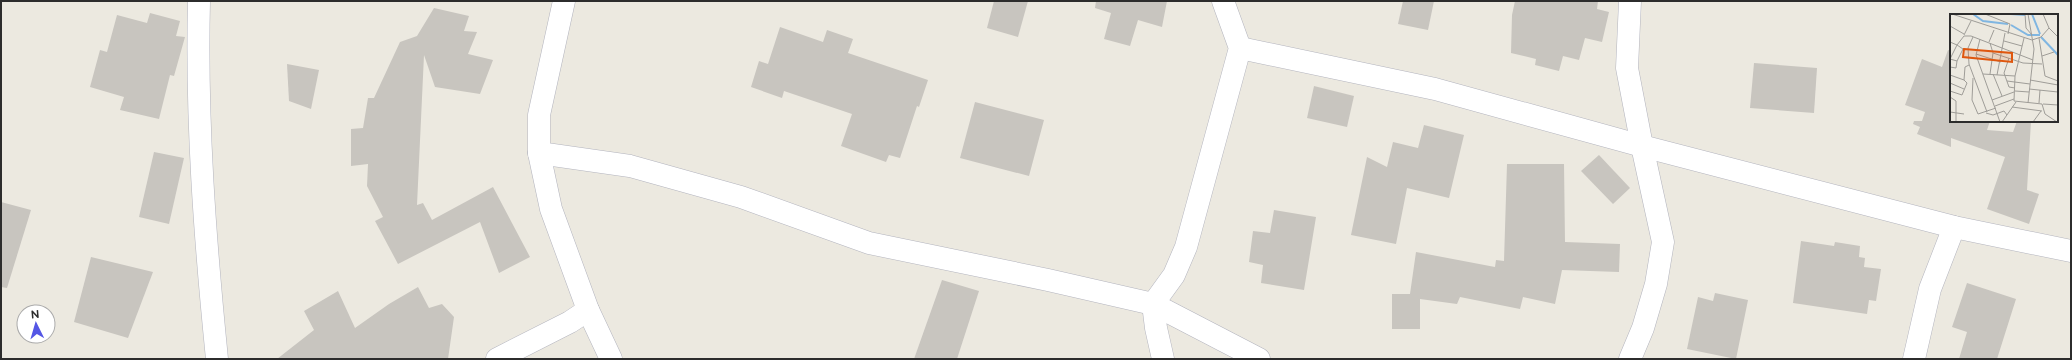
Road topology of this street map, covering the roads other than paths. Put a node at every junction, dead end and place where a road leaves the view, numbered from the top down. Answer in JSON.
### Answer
{"nodes":[{"id":1,"x":199,"y":1,"type":"edge"},
{"id":2,"x":564,"y":1,"type":"edge"},
{"id":3,"x":1223,"y":1,"type":"edge"},
{"id":4,"x":1630,"y":1,"type":"edge"},
{"id":5,"x":1240,"y":48,"type":"junction"},
{"id":6,"x":1642,"y":146,"type":"junction"},
{"id":7,"x":539,"y":153,"type":"junction"},
{"id":8,"x":1954,"y":227,"type":"junction"},
{"id":9,"x":2071,"y":251,"type":"edge"},
{"id":10,"x":1153,"y":304,"type":"junction"},
{"id":11,"x":588,"y":310,"type":"junction"},
{"id":12,"x":217,"y":359,"type":"edge"},
{"id":13,"x":497,"y":359,"type":"edge"},
{"id":14,"x":611,"y":359,"type":"edge"},
{"id":15,"x":1163,"y":359,"type":"edge"},
{"id":16,"x":1259,"y":359,"type":"edge"},
{"id":17,"x":1630,"y":359,"type":"edge"},
{"id":18,"x":1914,"y":359,"type":"edge"}],
"edges":[{"from":1,"to":12,"type":"street"},
{"from":2,"to":7,"type":"street"},
{"from":3,"to":5,"type":"street"},
{"from":4,"to":6,"type":"street"},
{"from":5,"to":6,"type":"street"},
{"from":5,"to":10,"type":"street"},
{"from":6,"to":8,"type":"street"},
{"from":6,"to":17,"type":"street"},
{"from":7,"to":10,"type":"street"},
{"from":7,"to":11,"type":"street"},
{"from":8,"to":9,"type":"street"},
{"from":8,"to":18,"type":"street"},
{"from":10,"to":15,"type":"street"},
{"from":10,"to":16,"type":"street"},
{"from":11,"to":13,"type":"street"},
{"from":11,"to":14,"type":"street"}]}
